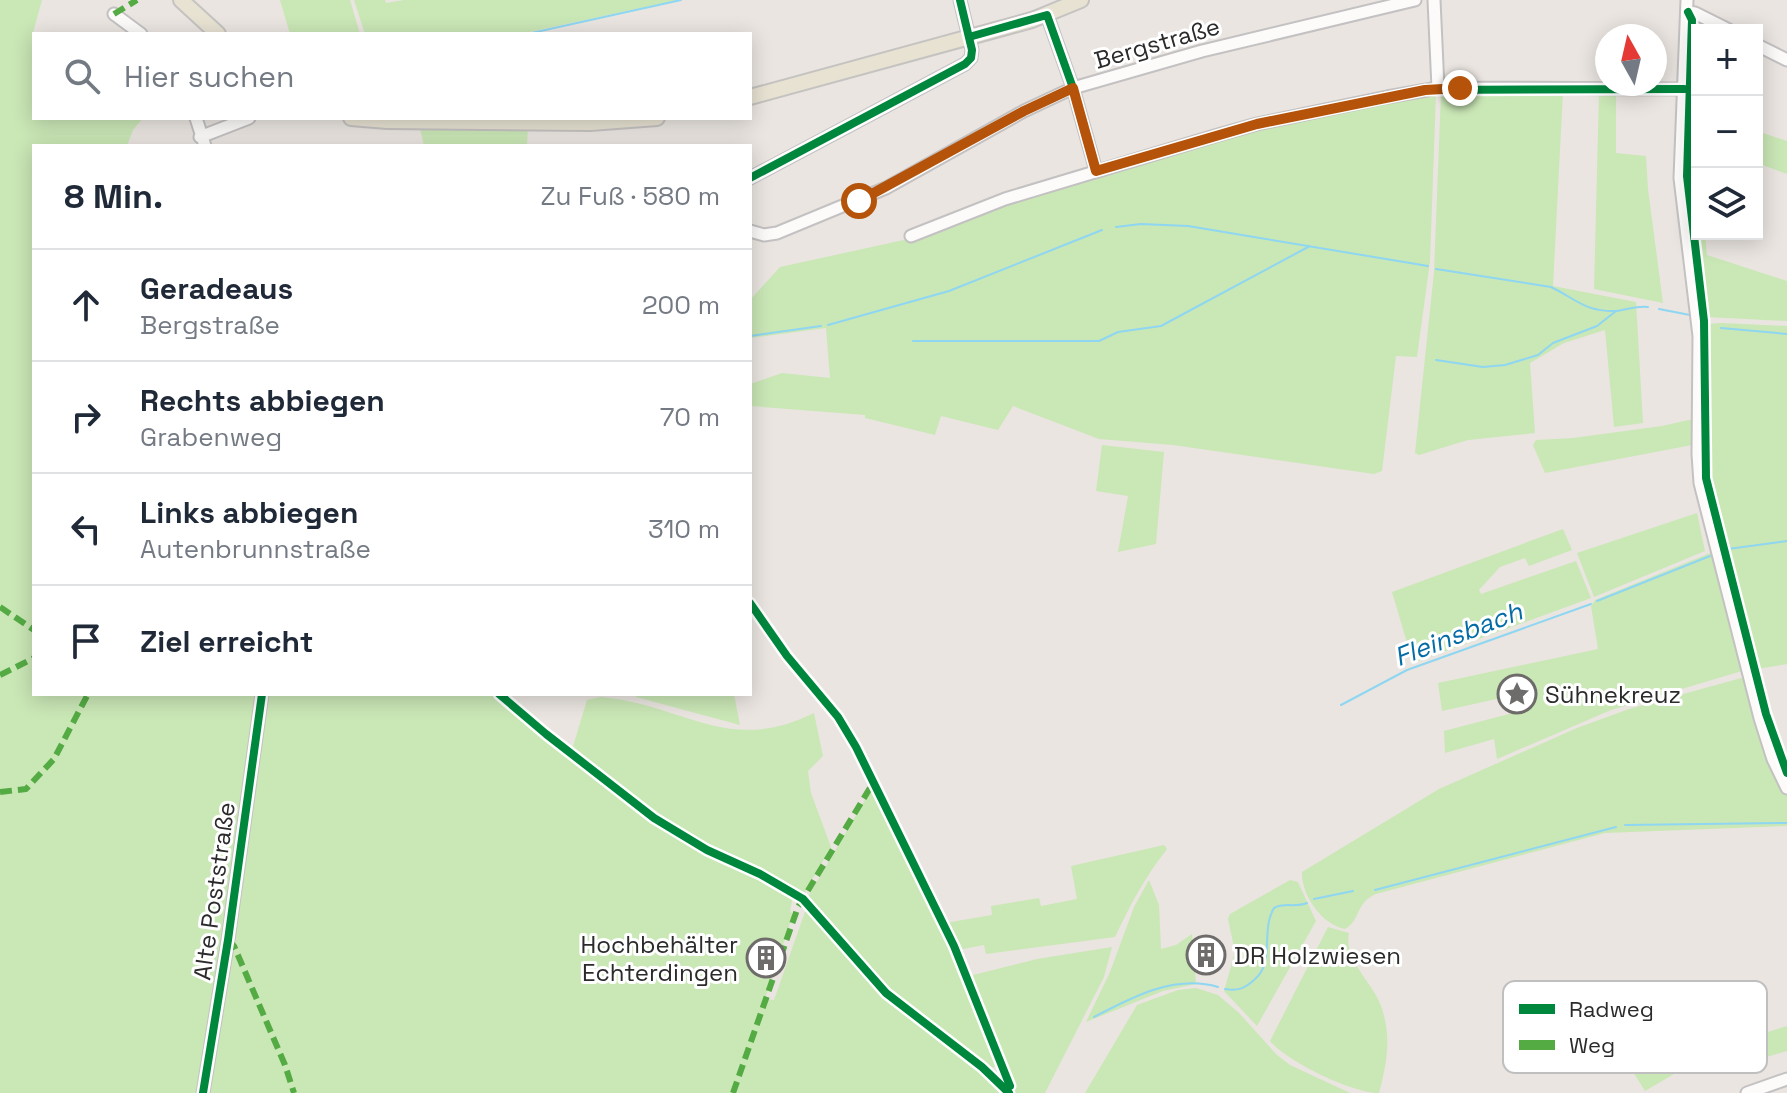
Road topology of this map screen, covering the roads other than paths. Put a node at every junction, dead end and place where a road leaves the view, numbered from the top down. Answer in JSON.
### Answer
{"nodes":[{"id":1,"x":181,"y":0,"type":"edge"},
{"id":2,"x":960,"y":0,"type":"edge"},
{"id":3,"x":1081,"y":0,"type":"edge"},
{"id":4,"x":1415,"y":0,"type":"edge"},
{"id":5,"x":1434,"y":0,"type":"edge"},
{"id":6,"x":1688,"y":6,"type":"edge"},
{"id":7,"x":114,"y":14,"type":"dead end"},
{"id":8,"x":1047,"y":15,"type":"junction"},
{"id":9,"x":1717,"y":24,"type":"edge"},
{"id":10,"x":138,"y":32,"type":"edge"},
{"id":11,"x":216,"y":32,"type":"edge"},
{"id":12,"x":969,"y":37,"type":"junction"},
{"id":13,"x":1763,"y":48,"type":"edge"},
{"id":14,"x":1787,"y":60,"type":"edge"},
{"id":15,"x":1073,"y":88,"type":"junction"},
{"id":16,"x":1438,"y":88,"type":"junction"},
{"id":17,"x":1684,"y":89,"type":"junction"},
{"id":18,"x":752,"y":96,"type":"edge"},
{"id":19,"x":197,"y":120,"type":"edge"},
{"id":20,"x":245,"y":120,"type":"edge"},
{"id":21,"x":375,"y":120,"type":"edge"},
{"id":22,"x":626,"y":120,"type":"edge"},
{"id":23,"x":203,"y":142,"type":"edge"},
{"id":24,"x":1096,"y":171,"type":"junction"},
{"id":25,"x":752,"y":177,"type":"edge"},
{"id":26,"x":752,"y":232,"type":"edge"},
{"id":27,"x":911,"y":236,"type":"dead end"},
{"id":28,"x":262,"y":696,"type":"edge"},
{"id":29,"x":1787,"y":788,"type":"edge"},
{"id":30,"x":1787,"y":1079,"type":"edge"},
{"id":31,"x":1763,"y":1090,"type":"edge"},
{"id":32,"x":203,"y":1093,"type":"edge"},
{"id":33,"x":1747,"y":1093,"type":"edge"}],
"edges":[{"from":1,"to":11,"type":"main road"},
{"from":2,"to":12,"type":"street"},
{"from":3,"to":8,"type":"main road"},
{"from":4,"to":15,"type":"street","name":"Bergstraße"},
{"from":5,"to":16,"type":"street"},
{"from":6,"to":9,"type":"street"},
{"from":6,"to":17,"type":"street"},
{"from":7,"to":10,"type":"street"},
{"from":8,"to":12,"type":"main road"},
{"from":8,"to":15,"type":"street"},
{"from":12,"to":18,"type":"main road"},
{"from":12,"to":25,"type":"street"},
{"from":13,"to":14,"type":"street"},
{"from":15,"to":24,"type":"street"},
{"from":15,"to":26,"type":"street","name":"Bergstraße"},
{"from":16,"to":17,"type":"street"},
{"from":16,"to":24,"type":"street"},
{"from":17,"to":29,"type":"street"},
{"from":19,"to":23,"type":"street"},
{"from":20,"to":23,"type":"street"},
{"from":21,"to":22,"type":"main road"},
{"from":24,"to":27,"type":"street"},
{"from":28,"to":32,"type":"street","name":"Alte Poststraße"},
{"from":30,"to":31,"type":"street"},
{"from":31,"to":33,"type":"street"}]}
